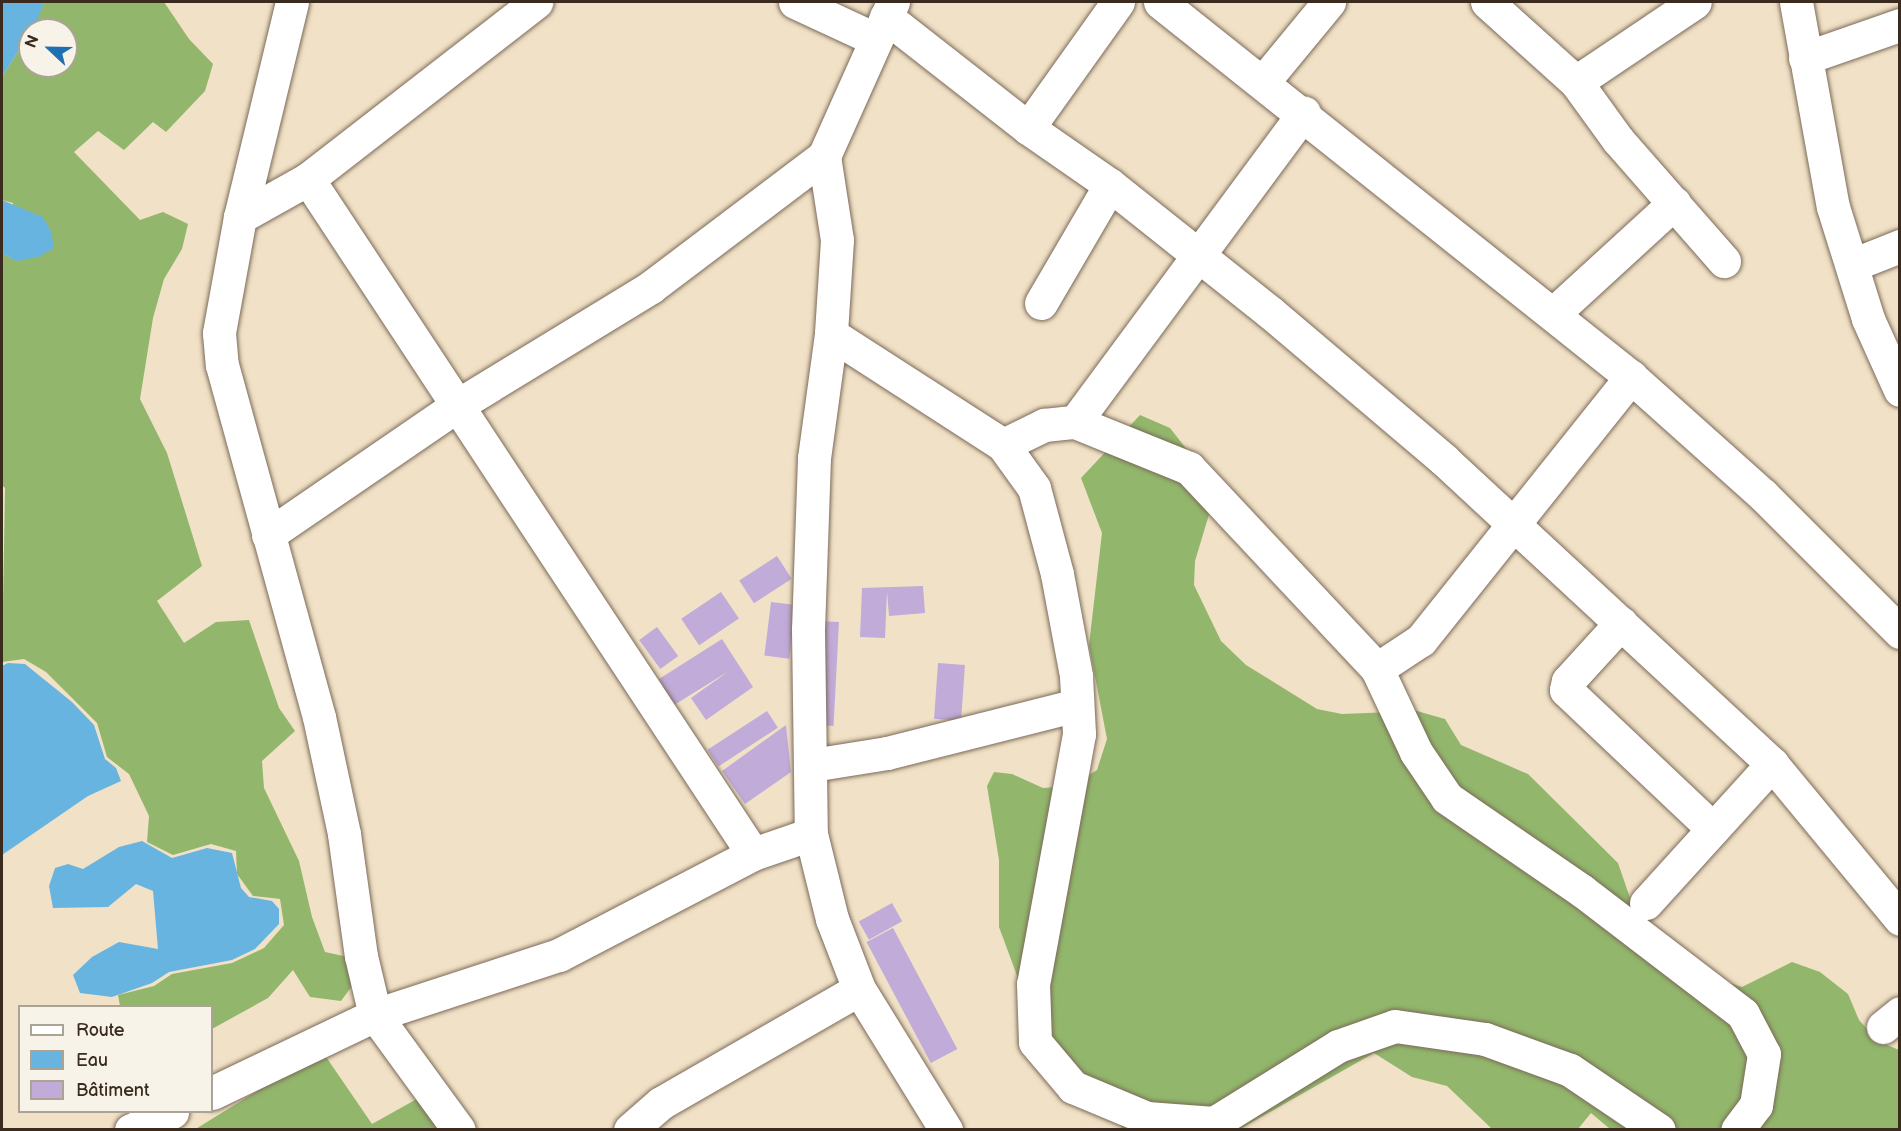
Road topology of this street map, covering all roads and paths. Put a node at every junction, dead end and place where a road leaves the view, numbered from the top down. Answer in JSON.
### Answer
{"nodes":[{"id":1,"x":292,"y":2,"type":"edge"},
{"id":2,"x":536,"y":2,"type":"edge"},
{"id":3,"x":795,"y":2,"type":"edge"},
{"id":4,"x":1118,"y":2,"type":"edge"},
{"id":5,"x":1160,"y":2,"type":"edge"},
{"id":6,"x":1329,"y":2,"type":"edge"},
{"id":7,"x":1695,"y":2,"type":"edge"},
{"id":8,"x":1796,"y":2,"type":"edge"},
{"id":9,"x":1493,"y":3,"type":"edge"},
{"id":10,"x":885,"y":19,"type":"edge"},
{"id":11,"x":1899,"y":25,"type":"edge"},
{"id":12,"x":1805,"y":58,"type":"junction"},
{"id":13,"x":1263,"y":82,"type":"junction"},
{"id":14,"x":1576,"y":82,"type":"junction"},
{"id":15,"x":1304,"y":113,"type":"junction"},
{"id":16,"x":1028,"y":128,"type":"junction"},
{"id":17,"x":824,"y":156,"type":"junction"},
{"id":18,"x":308,"y":179,"type":"junction"},
{"id":19,"x":1110,"y":185,"type":"junction"},
{"id":20,"x":1674,"y":203,"type":"junction"},
{"id":21,"x":240,"y":217,"type":"junction"},
{"id":22,"x":1899,"y":246,"type":"edge"},
{"id":23,"x":1197,"y":254,"type":"junction"},
{"id":24,"x":1724,"y":261,"type":"dead end"},
{"id":25,"x":1852,"y":265,"type":"junction"},
{"id":26,"x":1041,"y":303,"type":"dead end"},
{"id":27,"x":1554,"y":313,"type":"junction"},
{"id":28,"x":831,"y":334,"type":"junction"},
{"id":29,"x":1631,"y":377,"type":"junction"},
{"id":30,"x":1899,"y":390,"type":"edge"},
{"id":31,"x":458,"y":405,"type":"junction"},
{"id":32,"x":1075,"y":422,"type":"junction"},
{"id":33,"x":1004,"y":445,"type":"junction"},
{"id":34,"x":1511,"y":525,"type":"junction"},
{"id":35,"x":268,"y":535,"type":"junction"},
{"id":36,"x":1621,"y":622,"type":"junction"},
{"id":37,"x":1899,"y":632,"type":"edge"},
{"id":38,"x":1377,"y":669,"type":"junction"},
{"id":39,"x":1077,"y":705,"type":"junction"},
{"id":40,"x":1772,"y":764,"type":"junction"},
{"id":41,"x":812,"y":765,"type":"junction"},
{"id":42,"x":1713,"y":829,"type":"junction"},
{"id":43,"x":811,"y":834,"type":"junction"},
{"id":44,"x":753,"y":855,"type":"junction"},
{"id":45,"x":1646,"y":903,"type":"dead end"},
{"id":46,"x":1899,"y":919,"type":"edge"},
{"id":47,"x":859,"y":989,"type":"junction"},
{"id":48,"x":375,"y":1015,"type":"junction"},
{"id":49,"x":213,"y":1093,"type":"edge"},
{"id":50,"x":170,"y":1113,"type":"edge"},
{"id":51,"x":935,"y":1125,"type":"edge"},
{"id":52,"x":131,"y":1130,"type":"edge"},
{"id":53,"x":459,"y":1130,"type":"edge"},
{"id":54,"x":630,"y":1130,"type":"edge"},
{"id":55,"x":1659,"y":1130,"type":"edge"},
{"id":56,"x":1737,"y":1130,"type":"edge"}],
"edges":[{"from":1,"to":21,"type":"street"},
{"from":2,"to":18,"type":"street"},
{"from":3,"to":10,"type":"street"},
{"from":4,"to":16,"type":"street"},
{"from":5,"to":13,"type":"street"},
{"from":6,"to":13,"type":"street"},
{"from":7,"to":14,"type":"street"},
{"from":8,"to":12,"type":"street"},
{"from":9,"to":14,"type":"street"},
{"from":10,"to":16,"type":"street"},
{"from":10,"to":17,"type":"street"},
{"from":11,"to":12,"type":"street"},
{"from":12,"to":25,"type":"street"},
{"from":13,"to":15,"type":"street"},
{"from":14,"to":20,"type":"street"},
{"from":15,"to":23,"type":"street"},
{"from":15,"to":27,"type":"street"},
{"from":16,"to":19,"type":"street"},
{"from":17,"to":28,"type":"street"},
{"from":17,"to":31,"type":"street"},
{"from":18,"to":21,"type":"street"},
{"from":18,"to":31,"type":"street"},
{"from":19,"to":23,"type":"street"},
{"from":19,"to":26,"type":"street"},
{"from":20,"to":24,"type":"street"},
{"from":20,"to":27,"type":"street"},
{"from":21,"to":35,"type":"street"},
{"from":22,"to":25,"type":"street"},
{"from":23,"to":32,"type":"street"},
{"from":23,"to":34,"type":"street"},
{"from":25,"to":30,"type":"street"},
{"from":27,"to":29,"type":"street"},
{"from":28,"to":33,"type":"street"},
{"from":28,"to":41,"type":"street"},
{"from":29,"to":34,"type":"street"},
{"from":29,"to":37,"type":"street"},
{"from":31,"to":35,"type":"street"},
{"from":31,"to":44,"type":"street"},
{"from":32,"to":33,"type":"street"},
{"from":32,"to":38,"type":"street"},
{"from":33,"to":39,"type":"street"},
{"from":34,"to":36,"type":"street"},
{"from":34,"to":38,"type":"street"},
{"from":35,"to":48,"type":"street"},
{"from":36,"to":40,"type":"street"},
{"from":36,"to":42,"type":"street"},
{"from":38,"to":56,"type":"street"},
{"from":39,"to":41,"type":"street"},
{"from":39,"to":55,"type":"street"},
{"from":40,"to":42,"type":"street"},
{"from":40,"to":46,"type":"street"},
{"from":41,"to":43,"type":"street"},
{"from":42,"to":45,"type":"street"},
{"from":43,"to":44,"type":"street"},
{"from":43,"to":47,"type":"street"},
{"from":44,"to":48,"type":"street"},
{"from":47,"to":51,"type":"street"},
{"from":47,"to":54,"type":"street"},
{"from":48,"to":49,"type":"street"},
{"from":48,"to":53,"type":"street"},
{"from":50,"to":52,"type":"street"}]}
